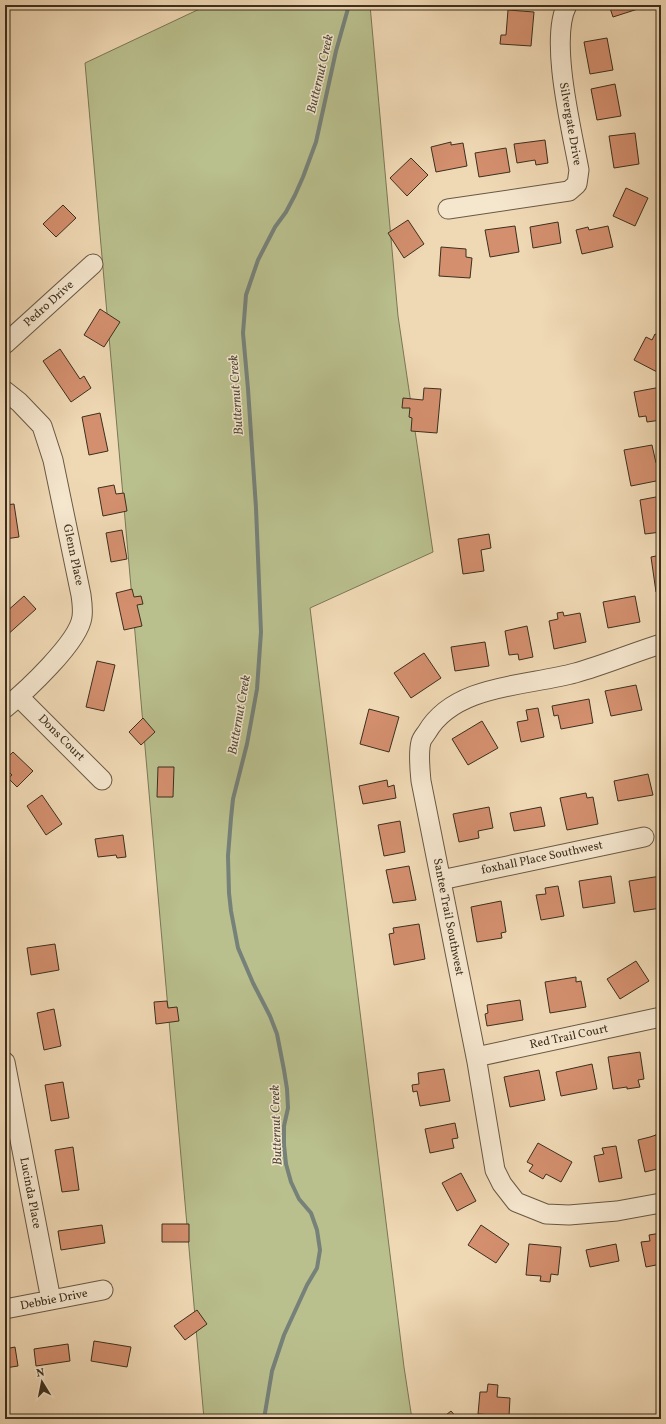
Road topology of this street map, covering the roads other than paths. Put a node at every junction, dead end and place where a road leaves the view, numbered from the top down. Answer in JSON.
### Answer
{"nodes":[{"id":1,"x":567,"y":5,"type":"edge"},
{"id":2,"x":448,"y":209,"type":"dead end"},
{"id":3,"x":93,"y":264,"type":"dead end"},
{"id":4,"x":5,"y":344,"type":"edge"},
{"id":5,"x":5,"y":391,"type":"edge"},
{"id":6,"x":661,"y":644,"type":"edge"},
{"id":7,"x":12,"y":702,"type":"edge"},
{"id":8,"x":102,"y":780,"type":"dead end"},
{"id":9,"x":644,"y":837,"type":"dead end"},
{"id":10,"x":440,"y":880,"type":"junction"},
{"id":11,"x":661,"y":1017,"type":"edge"},
{"id":12,"x":476,"y":1057,"type":"junction"},
{"id":13,"x":5,"y":1062,"type":"edge"},
{"id":14,"x":661,"y":1203,"type":"edge"},
{"id":15,"x":103,"y":1290,"type":"dead end"},
{"id":16,"x":51,"y":1300,"type":"junction"},
{"id":17,"x":5,"y":1310,"type":"edge"}],
"edges":[{"from":1,"to":2,"type":"street","name":"Silvergate Drive"},
{"from":3,"to":4,"type":"street","name":"Pedro Drive"},
{"from":5,"to":7,"type":"street","name":"Glenn Place"},
{"from":6,"to":10,"type":"street","name":"Santee Trail Southwest"},
{"from":7,"to":8,"type":"street","name":"Dons Court"},
{"from":9,"to":10,"type":"street","name":"foxhall Place Southwest"},
{"from":10,"to":12,"type":"street","name":"Santee Trail Southwest"},
{"from":11,"to":12,"type":"street","name":"Red Trail Court"},
{"from":12,"to":14,"type":"street","name":"Santee Trail Southwest"},
{"from":13,"to":16,"type":"street","name":"Lucinda Place"},
{"from":15,"to":16,"type":"street","name":"Debbie Drive"},
{"from":16,"to":17,"type":"street","name":"Debbie Drive"}]}
